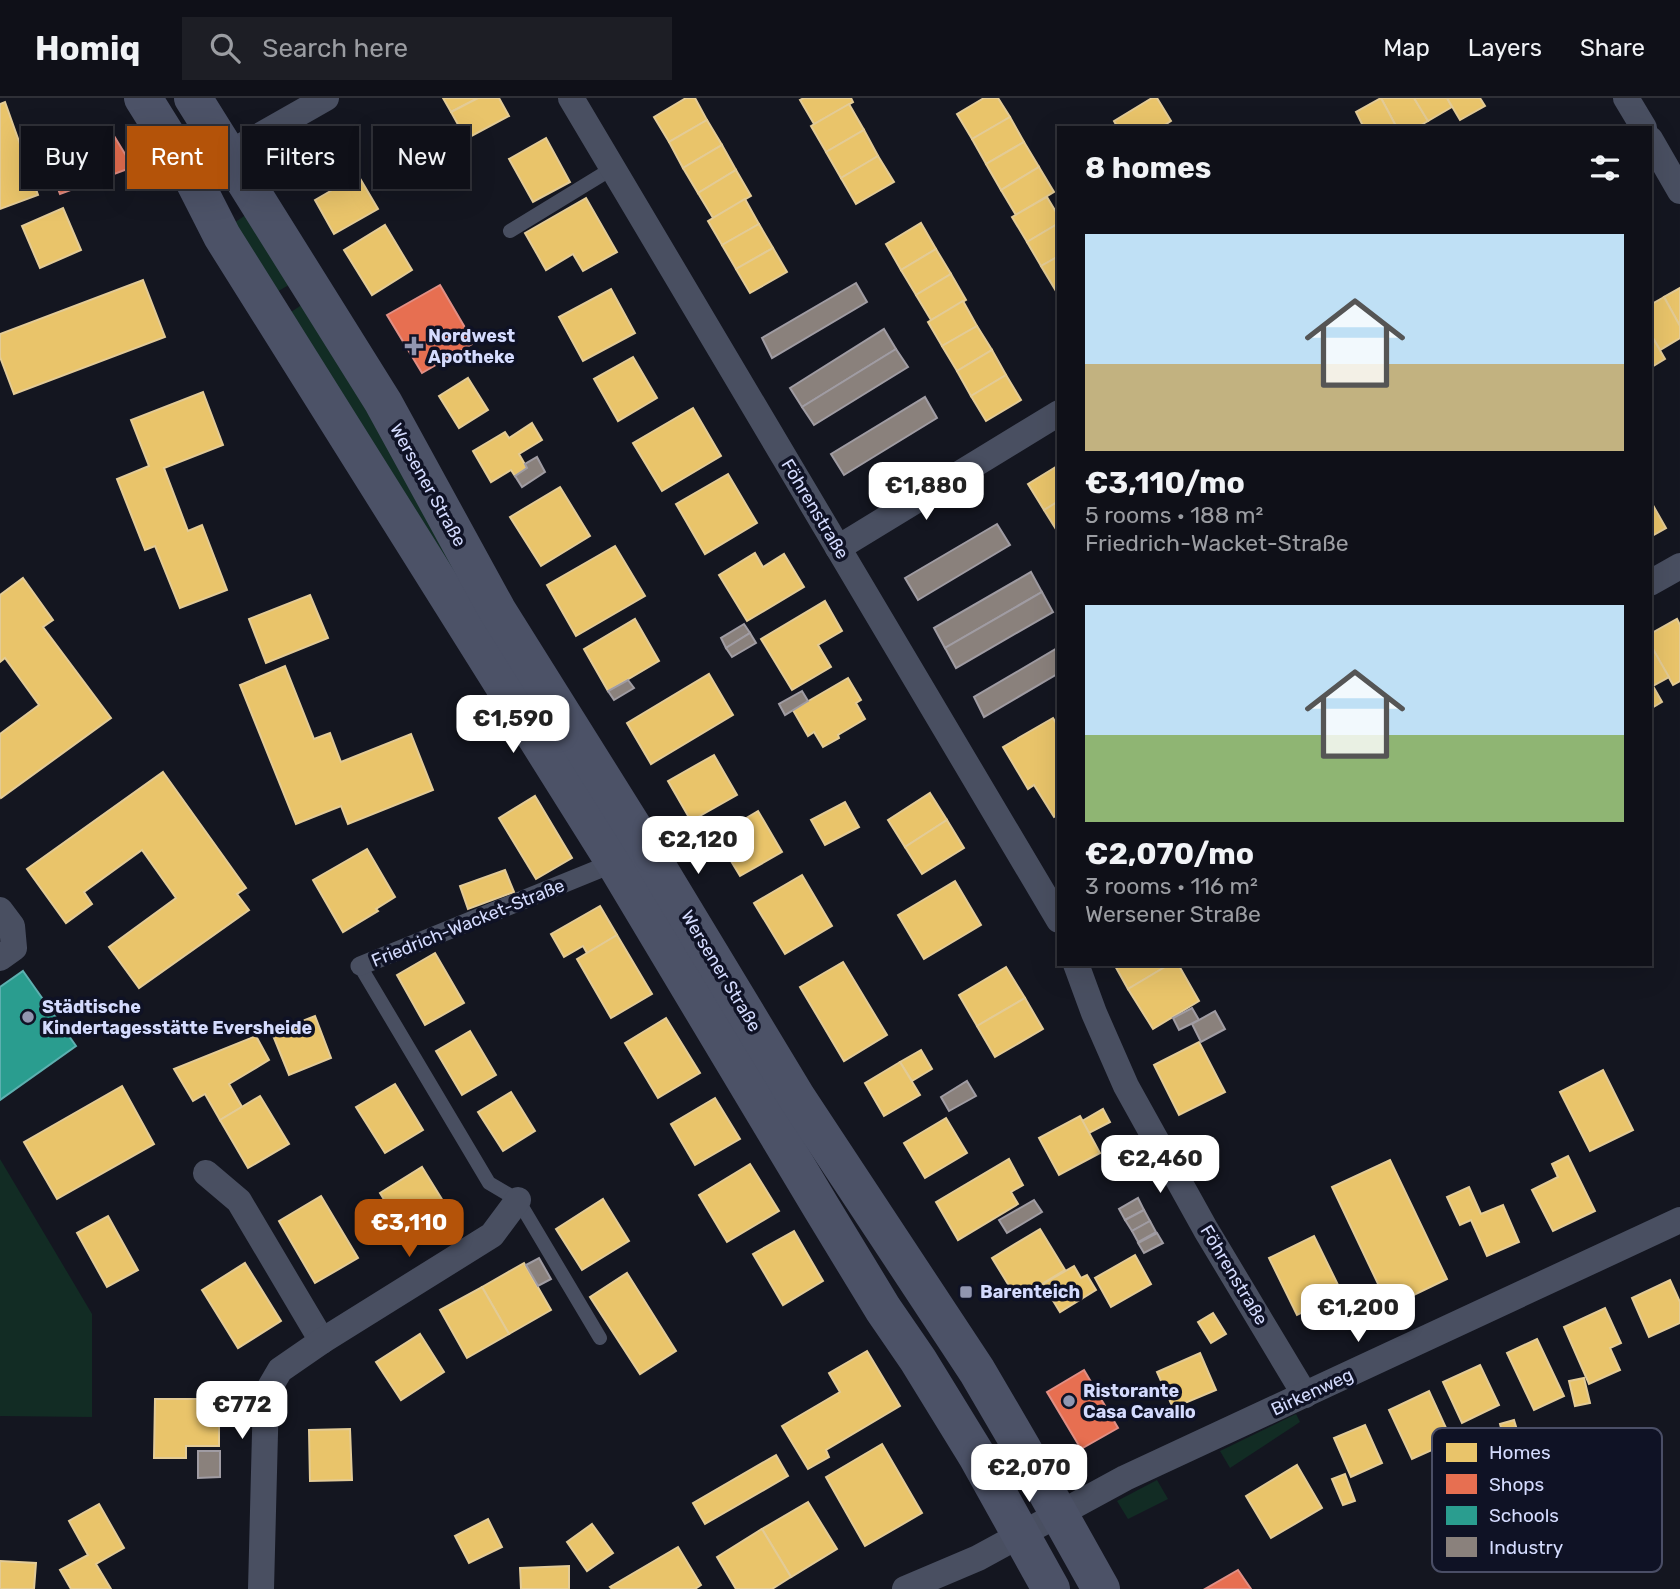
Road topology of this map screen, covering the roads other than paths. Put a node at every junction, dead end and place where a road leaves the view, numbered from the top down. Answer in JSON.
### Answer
{"nodes":[{"id":1,"x":143,"y":98,"type":"edge"},
{"id":2,"x":193,"y":98,"type":"edge"},
{"id":3,"x":326,"y":98,"type":"edge"},
{"id":4,"x":571,"y":98,"type":"edge"},
{"id":5,"x":1626,"y":98,"type":"edge"},
{"id":6,"x":160,"y":126,"type":"edge"},
{"id":7,"x":210,"y":126,"type":"edge"},
{"id":8,"x":1643,"y":126,"type":"edge"},
{"id":9,"x":1652,"y":142,"type":"edge"},
{"id":10,"x":228,"y":152,"type":"edge"},
{"id":11,"x":228,"y":155,"type":"edge"},
{"id":12,"x":613,"y":168,"type":"junction"},
{"id":13,"x":198,"y":189,"type":"edge"},
{"id":14,"x":1680,"y":191,"type":"edge"},
{"id":15,"x":510,"y":231,"type":"dead end"},
{"id":16,"x":1057,"y":414,"type":"edge"},
{"id":17,"x":838,"y":548,"type":"junction"},
{"id":18,"x":1680,"y":566,"type":"edge"},
{"id":19,"x":1652,"y":582,"type":"edge"},
{"id":20,"x":631,"y":855,"type":"junction"},
{"id":21,"x":0,"y":910,"type":"edge"},
{"id":22,"x":1057,"y":917,"type":"edge"},
{"id":23,"x":0,"y":958,"type":"edge"},
{"id":24,"x":360,"y":966,"type":"joint"},
{"id":25,"x":1077,"y":966,"type":"edge"},
{"id":26,"x":206,"y":1173,"type":"dead end"},
{"id":27,"x":518,"y":1200,"type":"junction"},
{"id":28,"x":1680,"y":1220,"type":"edge"},
{"id":29,"x":600,"y":1338,"type":"dead end"},
{"id":30,"x":322,"y":1341,"type":"junction"},
{"id":31,"x":1305,"y":1395,"type":"junction"},
{"id":32,"x":1059,"y":1514,"type":"junction"},
{"id":33,"x":1021,"y":1535,"type":"junction"},
{"id":34,"x":261,"y":1589,"type":"edge"},
{"id":35,"x":905,"y":1589,"type":"edge"},
{"id":36,"x":1051,"y":1589,"type":"edge"},
{"id":37,"x":1101,"y":1589,"type":"edge"}],
"edges":[{"from":1,"to":6,"type":"main road","name":"Wersener Straße"},
{"from":2,"to":7,"type":"main road","name":"Wersener Straße"},
{"from":3,"to":10,"type":"street"},
{"from":4,"to":12,"type":"street","name":"Föhrenstraße"},
{"from":5,"to":8,"type":"street"},
{"from":9,"to":14,"type":"street"},
{"from":11,"to":20,"type":"main road","name":"Wersener Straße"},
{"from":12,"to":15,"type":"lane"},
{"from":12,"to":17,"type":"street","name":"Föhrenstraße"},
{"from":13,"to":20,"type":"main road","name":"Wersener Straße"},
{"from":16,"to":17,"type":"street"},
{"from":17,"to":22,"type":"street","name":"Föhrenstraße"},
{"from":18,"to":19,"type":"street"},
{"from":20,"to":24,"type":"street","name":"Friedrich-Wacket-Straße"},
{"from":20,"to":32,"type":"main road","name":"Wersener Straße"},
{"from":20,"to":33,"type":"main road","name":"Wersener Straße"},
{"from":21,"to":23,"type":"street"},
{"from":24,"to":27,"type":"lane","name":"Friedrich-Wacket-Straße"},
{"from":25,"to":31,"type":"street","name":"Föhrenstraße"},
{"from":26,"to":30,"type":"street"},
{"from":27,"to":29,"type":"lane","name":"Friedrich-Wacket-Straße"},
{"from":27,"to":30,"type":"street"},
{"from":28,"to":31,"type":"street","name":"Birkenweg"},
{"from":30,"to":34,"type":"street"},
{"from":31,"to":32,"type":"street","name":"Birkenweg"},
{"from":32,"to":33,"type":"street","name":"Birkenweg"},
{"from":32,"to":37,"type":"main road","name":"Wersener Straße"},
{"from":33,"to":35,"type":"street","name":"Birkenweg"},
{"from":33,"to":36,"type":"main road","name":"Wersener Straße"}]}
